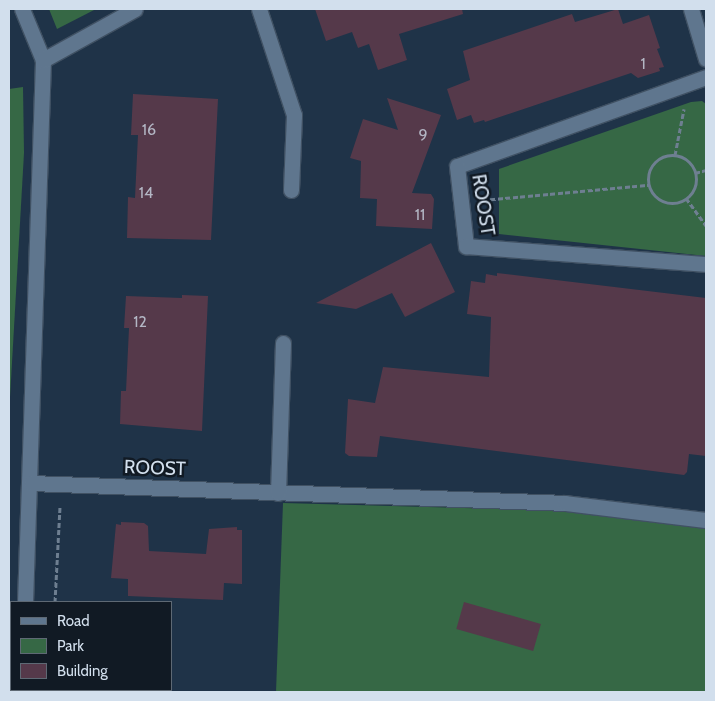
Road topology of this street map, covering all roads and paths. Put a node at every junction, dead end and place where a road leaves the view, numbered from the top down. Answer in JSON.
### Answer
{"nodes":[{"id":1,"x":22,"y":9,"type":"edge"},
{"id":2,"x":135,"y":9,"type":"edge"},
{"id":3,"x":258,"y":9,"type":"edge"},
{"id":4,"x":691,"y":9,"type":"edge"},
{"id":5,"x":706,"y":59,"type":"edge"},
{"id":6,"x":43,"y":60,"type":"junction"},
{"id":7,"x":706,"y":77,"type":"edge"},
{"id":8,"x":690,"y":83,"type":"junction"},
{"id":9,"x":675,"y":155,"type":"junction"},
{"id":10,"x":706,"y":170,"type":"edge"},
{"id":11,"x":695,"y":173,"type":"junction"},
{"id":12,"x":649,"y":185,"type":"junction"},
{"id":13,"x":292,"y":190,"type":"dead end"},
{"id":14,"x":686,"y":198,"type":"junction"},
{"id":15,"x":461,"y":202,"type":"junction"},
{"id":16,"x":706,"y":226,"type":"edge"},
{"id":17,"x":706,"y":264,"type":"edge"},
{"id":18,"x":283,"y":343,"type":"dead end"},
{"id":19,"x":30,"y":483,"type":"junction"},
{"id":20,"x":61,"y":484,"type":"junction"},
{"id":21,"x":278,"y":493,"type":"junction"},
{"id":22,"x":706,"y":520,"type":"edge"},
{"id":23,"x":25,"y":601,"type":"edge"},
{"id":24,"x":55,"y":601,"type":"edge"}],
"edges":[{"from":1,"to":6,"type":"street"},
{"from":2,"to":6,"type":"street"},
{"from":3,"to":13,"type":"street"},
{"from":4,"to":5,"type":"street"},
{"from":6,"to":19,"type":"street"},
{"from":7,"to":8,"type":"street","name":"ROOST"},
{"from":8,"to":9,"type":"path"},
{"from":8,"to":15,"type":"street","name":"ROOST"},
{"from":9,"to":11,"type":"path"},
{"from":9,"to":12,"type":"path"},
{"from":10,"to":11,"type":"path"},
{"from":11,"to":14,"type":"path"},
{"from":12,"to":14,"type":"path"},
{"from":12,"to":15,"type":"path"},
{"from":14,"to":16,"type":"path"},
{"from":15,"to":17,"type":"street","name":"ROOST"},
{"from":18,"to":21,"type":"street"},
{"from":19,"to":20,"type":"street","name":"ROOST"},
{"from":19,"to":23,"type":"street"},
{"from":20,"to":21,"type":"street","name":"ROOST"},
{"from":20,"to":24,"type":"path"},
{"from":21,"to":22,"type":"street","name":"ROOST"}]}
